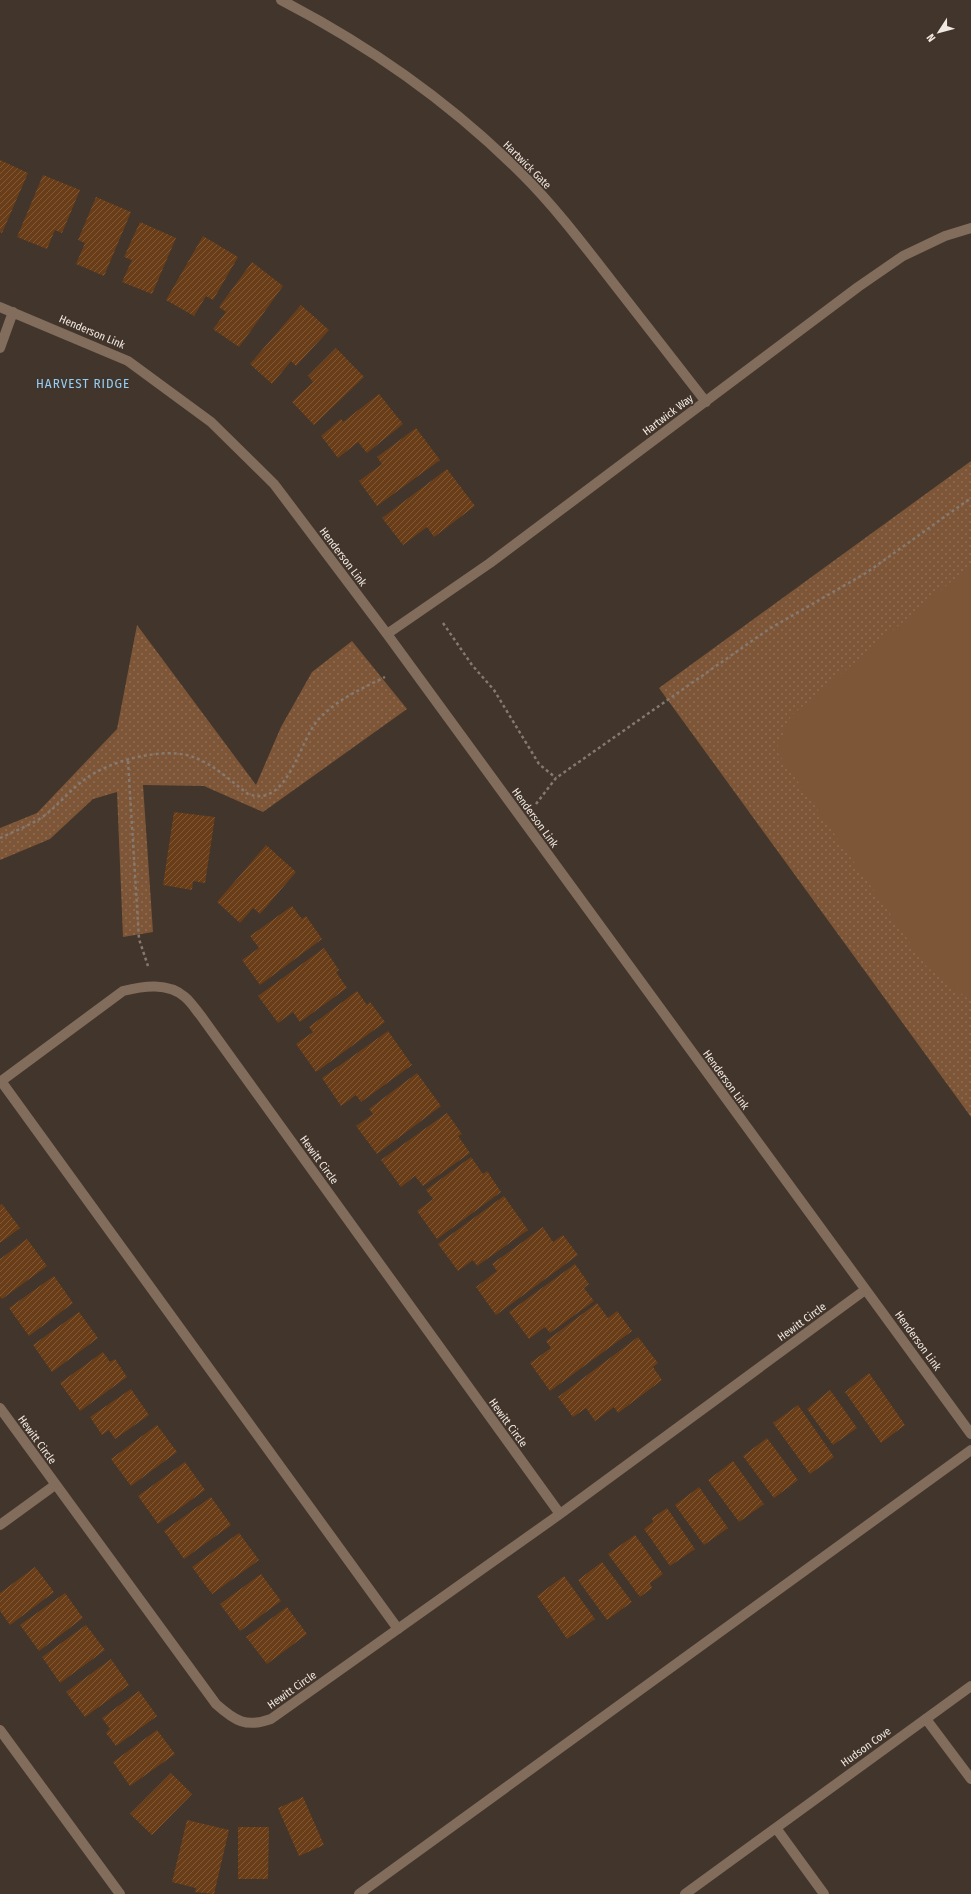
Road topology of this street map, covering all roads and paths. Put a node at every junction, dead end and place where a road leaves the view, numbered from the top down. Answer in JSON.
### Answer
{"nodes":[{"id":1,"x":281,"y":0,"type":"edge"},
{"id":2,"x":971,"y":228,"type":"edge"},
{"id":3,"x":0,"y":307,"type":"edge"},
{"id":4,"x":13,"y":312,"type":"junction"},
{"id":5,"x":0,"y":348,"type":"edge"},
{"id":6,"x":706,"y":402,"type":"junction"},
{"id":7,"x":971,"y":498,"type":"edge"},
{"id":8,"x":443,"y":623,"type":"dead end"},
{"id":9,"x":387,"y":634,"type":"junction"},
{"id":10,"x":385,"y":677,"type":"dead end"},
{"id":11,"x":128,"y":760,"type":"junction"},
{"id":12,"x":556,"y":778,"type":"junction"},
{"id":13,"x":524,"y":824,"type":"junction"},
{"id":14,"x":0,"y":838,"type":"edge"},
{"id":15,"x":154,"y":987,"type":"junction"},
{"id":16,"x":1,"y":1082,"type":"edge"},
{"id":17,"x":865,"y":1290,"type":"junction"},
{"id":18,"x":0,"y":1408,"type":"edge"},
{"id":19,"x":971,"y":1434,"type":"edge"},
{"id":20,"x":971,"y":1450,"type":"edge"},
{"id":21,"x":56,"y":1485,"type":"junction"},
{"id":22,"x":560,"y":1514,"type":"junction"},
{"id":23,"x":0,"y":1525,"type":"edge"},
{"id":24,"x":398,"y":1629,"type":"junction"},
{"id":25,"x":971,"y":1686,"type":"edge"},
{"id":26,"x":926,"y":1719,"type":"junction"},
{"id":27,"x":0,"y":1730,"type":"edge"},
{"id":28,"x":971,"y":1779,"type":"edge"},
{"id":29,"x":776,"y":1828,"type":"junction"},
{"id":30,"x":120,"y":1894,"type":"edge"},
{"id":31,"x":359,"y":1894,"type":"edge"},
{"id":32,"x":685,"y":1894,"type":"edge"},
{"id":33,"x":824,"y":1894,"type":"edge"}],
"edges":[{"from":1,"to":6,"type":"street","name":"Hartwick Gate"},
{"from":2,"to":6,"type":"street","name":"Hartwick Way"},
{"from":3,"to":4,"type":"street","name":"Henderson Link"},
{"from":4,"to":5,"type":"street"},
{"from":4,"to":9,"type":"street","name":"Henderson Link"},
{"from":6,"to":9,"type":"street","name":"Hartwick Way"},
{"from":7,"to":12,"type":"path"},
{"from":8,"to":12,"type":"path"},
{"from":9,"to":13,"type":"street","name":"Henderson Link"},
{"from":10,"to":11,"type":"path"},
{"from":11,"to":14,"type":"path"},
{"from":11,"to":15,"type":"path"},
{"from":12,"to":13,"type":"path"},
{"from":13,"to":17,"type":"street","name":"Henderson Link"},
{"from":15,"to":16,"type":"street","name":"Hewitt Circle"},
{"from":15,"to":22,"type":"street","name":"Hewitt Circle"},
{"from":16,"to":24,"type":"street"},
{"from":17,"to":19,"type":"street","name":"Henderson Link"},
{"from":17,"to":22,"type":"street","name":"Hewitt Circle"},
{"from":18,"to":21,"type":"street","name":"Hewitt Circle"},
{"from":20,"to":31,"type":"street"},
{"from":21,"to":23,"type":"street"},
{"from":21,"to":24,"type":"street","name":"Hewitt Circle"},
{"from":22,"to":24,"type":"street","name":"Hewitt Circle"},
{"from":25,"to":26,"type":"street","name":"Hudson Cove"},
{"from":26,"to":28,"type":"street"},
{"from":26,"to":29,"type":"street","name":"Hudson Cove"},
{"from":27,"to":30,"type":"street"},
{"from":29,"to":32,"type":"street","name":"Hudson Cove"},
{"from":29,"to":33,"type":"street"}]}
